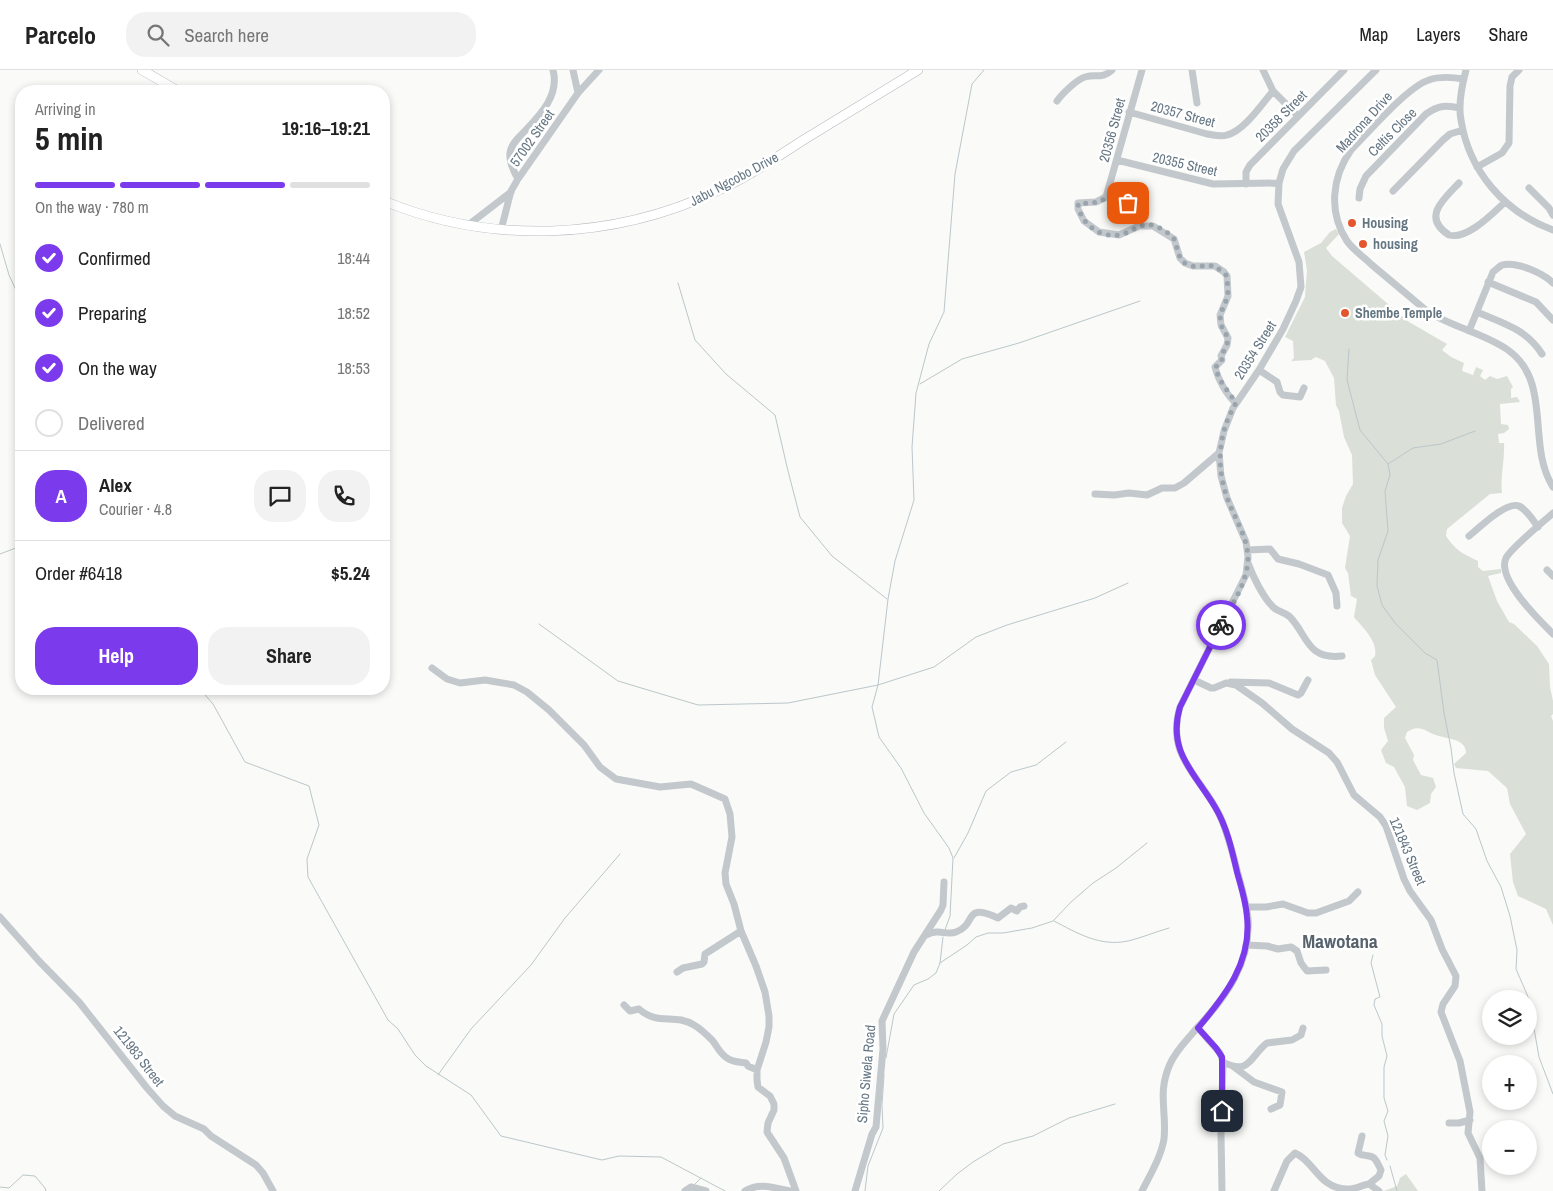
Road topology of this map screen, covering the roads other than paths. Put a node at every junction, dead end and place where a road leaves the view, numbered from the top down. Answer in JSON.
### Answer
{"nodes":[{"id":1,"x":142,"y":70,"type":"edge"},
{"id":2,"x":554,"y":70,"type":"edge"},
{"id":3,"x":573,"y":70,"type":"edge"},
{"id":4,"x":600,"y":70,"type":"edge"},
{"id":5,"x":918,"y":70,"type":"edge"},
{"id":6,"x":1112,"y":70,"type":"edge"},
{"id":7,"x":1142,"y":70,"type":"edge"},
{"id":8,"x":1192,"y":70,"type":"edge"},
{"id":9,"x":1263,"y":70,"type":"edge"},
{"id":10,"x":1344,"y":70,"type":"edge"},
{"id":11,"x":1376,"y":70,"type":"edge"},
{"id":12,"x":1466,"y":70,"type":"edge"},
{"id":13,"x":1519,"y":70,"type":"edge"},
{"id":14,"x":1464,"y":79,"type":"junction"},
{"id":15,"x":168,"y":85,"type":"edge"},
{"id":16,"x":1273,"y":91,"type":"junction"},
{"id":17,"x":578,"y":93,"type":"junction"},
{"id":18,"x":1057,"y":101,"type":"dead end"},
{"id":19,"x":1198,"y":103,"type":"dead end"},
{"id":20,"x":1460,"y":108,"type":"junction"},
{"id":21,"x":1129,"y":112,"type":"junction"},
{"id":22,"x":1298,"y":116,"type":"junction"},
{"id":23,"x":1463,"y":130,"type":"junction"},
{"id":24,"x":1117,"y":160,"type":"junction"},
{"id":25,"x":1477,"y":167,"type":"junction"},
{"id":26,"x":518,"y":179,"type":"junction"},
{"id":27,"x":1279,"y":182,"type":"junction"},
{"id":28,"x":1459,"y":182,"type":"dead end"},
{"id":29,"x":1246,"y":184,"type":"junction"},
{"id":30,"x":1529,"y":188,"type":"dead end"},
{"id":31,"x":1393,"y":191,"type":"dead end"},
{"id":32,"x":511,"y":192,"type":"junction"},
{"id":33,"x":1106,"y":197,"type":"junction"},
{"id":34,"x":1359,"y":198,"type":"dead end"},
{"id":35,"x":390,"y":202,"type":"edge"},
{"id":36,"x":1505,"y":202,"type":"junction"},
{"id":37,"x":1128,"y":203,"type":"dead end"},
{"id":38,"x":1553,"y":215,"type":"edge"},
{"id":39,"x":467,"y":226,"type":"junction"},
{"id":40,"x":1552,"y":227,"type":"edge"},
{"id":41,"x":501,"y":230,"type":"junction"},
{"id":42,"x":1488,"y":282,"type":"junction"},
{"id":43,"x":1553,"y":283,"type":"edge"},
{"id":44,"x":1477,"y":312,"type":"junction"},
{"id":45,"x":1553,"y":320,"type":"edge"},
{"id":46,"x":1468,"y":331,"type":"junction"},
{"id":47,"x":1542,"y":354,"type":"dead end"},
{"id":48,"x":1260,"y":370,"type":"junction"},
{"id":49,"x":1304,"y":388,"type":"dead end"},
{"id":50,"x":1236,"y":403,"type":"junction"},
{"id":51,"x":1219,"y":453,"type":"junction"},
{"id":52,"x":1553,"y":487,"type":"edge"},
{"id":53,"x":1095,"y":494,"type":"dead end"},
{"id":54,"x":1553,"y":513,"type":"edge"},
{"id":55,"x":1538,"y":527,"type":"junction"},
{"id":56,"x":1469,"y":536,"type":"dead end"},
{"id":57,"x":1248,"y":550,"type":"junction"},
{"id":58,"x":1248,"y":563,"type":"junction"},
{"id":59,"x":1547,"y":570,"type":"dead end"},
{"id":60,"x":1553,"y":576,"type":"edge"},
{"id":61,"x":1337,"y":606,"type":"dead end"},
{"id":62,"x":1553,"y":634,"type":"edge"},
{"id":63,"x":1342,"y":656,"type":"dead end"},
{"id":64,"x":432,"y":668,"type":"dead end"},
{"id":65,"x":1194,"y":680,"type":"junction"},
{"id":66,"x":1308,"y":680,"type":"dead end"},
{"id":67,"x":1228,"y":683,"type":"junction"},
{"id":68,"x":944,"y":882,"type":"dead end"},
{"id":69,"x":1358,"y":892,"type":"dead end"},
{"id":70,"x":1024,"y":906,"type":"dead end"},
{"id":71,"x":1246,"y":907,"type":"junction"},
{"id":72,"x":0,"y":917,"type":"edge"},
{"id":73,"x":742,"y":931,"type":"junction"},
{"id":74,"x":925,"y":935,"type":"junction"},
{"id":75,"x":1246,"y":945,"type":"junction"},
{"id":76,"x":1326,"y":970,"type":"dead end"},
{"id":77,"x":677,"y":972,"type":"dead end"},
{"id":78,"x":624,"y":1005,"type":"dead end"},
{"id":79,"x":1198,"y":1028,"type":"junction"},
{"id":80,"x":1303,"y":1028,"type":"dead end"},
{"id":81,"x":1223,"y":1062,"type":"junction"},
{"id":82,"x":1231,"y":1066,"type":"junction"},
{"id":83,"x":757,"y":1070,"type":"junction"},
{"id":84,"x":1271,"y":1109,"type":"dead end"},
{"id":85,"x":1470,"y":1120,"type":"junction"},
{"id":86,"x":1448,"y":1123,"type":"dead end"},
{"id":87,"x":1362,"y":1136,"type":"dead end"},
{"id":88,"x":1369,"y":1184,"type":"junction"},
{"id":89,"x":273,"y":1191,"type":"edge"},
{"id":90,"x":685,"y":1191,"type":"edge"},
{"id":91,"x":706,"y":1191,"type":"edge"},
{"id":92,"x":745,"y":1191,"type":"edge"},
{"id":93,"x":790,"y":1191,"type":"edge"},
{"id":94,"x":796,"y":1191,"type":"edge"},
{"id":95,"x":855,"y":1191,"type":"edge"},
{"id":96,"x":1142,"y":1191,"type":"edge"},
{"id":97,"x":1222,"y":1191,"type":"edge"},
{"id":98,"x":1274,"y":1191,"type":"edge"},
{"id":99,"x":1379,"y":1191,"type":"edge"},
{"id":100,"x":1482,"y":1191,"type":"edge"}],
"edges":[{"from":1,"to":15,"type":"main road"},
{"from":2,"to":26,"type":"street"},
{"from":3,"to":17,"type":"street"},
{"from":4,"to":17,"type":"street","name":"57002 Street"},
{"from":5,"to":41,"type":"main road","name":"Jabu Ngcobo Drive"},
{"from":6,"to":18,"type":"street"},
{"from":7,"to":21,"type":"street","name":"20356 Street"},
{"from":8,"to":19,"type":"street"},
{"from":9,"to":16,"type":"street"},
{"from":10,"to":22,"type":"street","name":"20358 Street"},
{"from":11,"to":27,"type":"street","name":"20354 Street"},
{"from":12,"to":14,"type":"street"},
{"from":13,"to":25,"type":"street"},
{"from":14,"to":20,"type":"street"},
{"from":14,"to":46,"type":"street","name":"Madrona Drive"},
{"from":16,"to":21,"type":"street","name":"20357 Street"},
{"from":16,"to":22,"type":"street"},
{"from":17,"to":26,"type":"street","name":"57002 Street"},
{"from":20,"to":23,"type":"street"},
{"from":20,"to":34,"type":"street","name":"Celtis Close"},
{"from":21,"to":24,"type":"street","name":"20356 Street"},
{"from":22,"to":29,"type":"street","name":"20358 Street"},
{"from":23,"to":25,"type":"street"},
{"from":23,"to":31,"type":"street"},
{"from":24,"to":29,"type":"street","name":"20355 Street"},
{"from":24,"to":33,"type":"street","name":"20356 Street"},
{"from":25,"to":36,"type":"street"},
{"from":26,"to":32,"type":"street","name":"57002 Street"},
{"from":27,"to":29,"type":"street","name":"20355 Street"},
{"from":27,"to":48,"type":"street","name":"20354 Street"},
{"from":28,"to":36,"type":"street"},
{"from":30,"to":38,"type":"street"},
{"from":32,"to":39,"type":"street"},
{"from":32,"to":41,"type":"street","name":"57002 Street"},
{"from":33,"to":37,"type":"street"},
{"from":33,"to":50,"type":"street"},
{"from":35,"to":39,"type":"main road","name":"Jabu Ngcobo Drive"},
{"from":36,"to":40,"type":"street"},
{"from":39,"to":41,"type":"main road","name":"Jabu Ngcobo Drive"},
{"from":42,"to":43,"type":"street"},
{"from":42,"to":44,"type":"street"},
{"from":42,"to":45,"type":"street"},
{"from":44,"to":46,"type":"street"},
{"from":44,"to":47,"type":"street"},
{"from":46,"to":52,"type":"street","name":"Madrona Drive"},
{"from":48,"to":49,"type":"street"},
{"from":48,"to":50,"type":"street","name":"20354 Street"},
{"from":50,"to":51,"type":"street","name":"20354 Street"},
{"from":51,"to":53,"type":"street"},
{"from":51,"to":57,"type":"street","name":"20354 Street"},
{"from":54,"to":55,"type":"street"},
{"from":55,"to":56,"type":"street"},
{"from":55,"to":62,"type":"street"},
{"from":57,"to":58,"type":"street","name":"20354 Street"},
{"from":57,"to":61,"type":"street"},
{"from":58,"to":63,"type":"street"},
{"from":58,"to":65,"type":"street","name":"20354 Street"},
{"from":59,"to":60,"type":"street"},
{"from":64,"to":73,"type":"street"},
{"from":65,"to":67,"type":"street"},
{"from":65,"to":71,"type":"street","name":"20354 Street"},
{"from":66,"to":67,"type":"street"},
{"from":67,"to":85,"type":"street","name":"121843 Street"},
{"from":68,"to":74,"type":"street","name":"Sipho Siwela Road"},
{"from":69,"to":71,"type":"street"},
{"from":70,"to":74,"type":"street"},
{"from":71,"to":75,"type":"street","name":"20354 Street"},
{"from":72,"to":89,"type":"street","name":"121983 Street"},
{"from":73,"to":77,"type":"street"},
{"from":73,"to":83,"type":"street"},
{"from":74,"to":95,"type":"street","name":"Sipho Siwela Road"},
{"from":75,"to":76,"type":"street"},
{"from":75,"to":79,"type":"street","name":"20354 Street"},
{"from":78,"to":83,"type":"street"},
{"from":79,"to":81,"type":"street"},
{"from":79,"to":96,"type":"street","name":"20354 Street"},
{"from":80,"to":82,"type":"street"},
{"from":81,"to":82,"type":"street"},
{"from":81,"to":97,"type":"street"},
{"from":82,"to":84,"type":"street"},
{"from":83,"to":94,"type":"street"},
{"from":85,"to":86,"type":"street"},
{"from":85,"to":100,"type":"street","name":"121843 Street"},
{"from":87,"to":88,"type":"street"},
{"from":88,"to":98,"type":"street"},
{"from":88,"to":99,"type":"street"},
{"from":90,"to":91,"type":"street"},
{"from":92,"to":93,"type":"street"}]}
